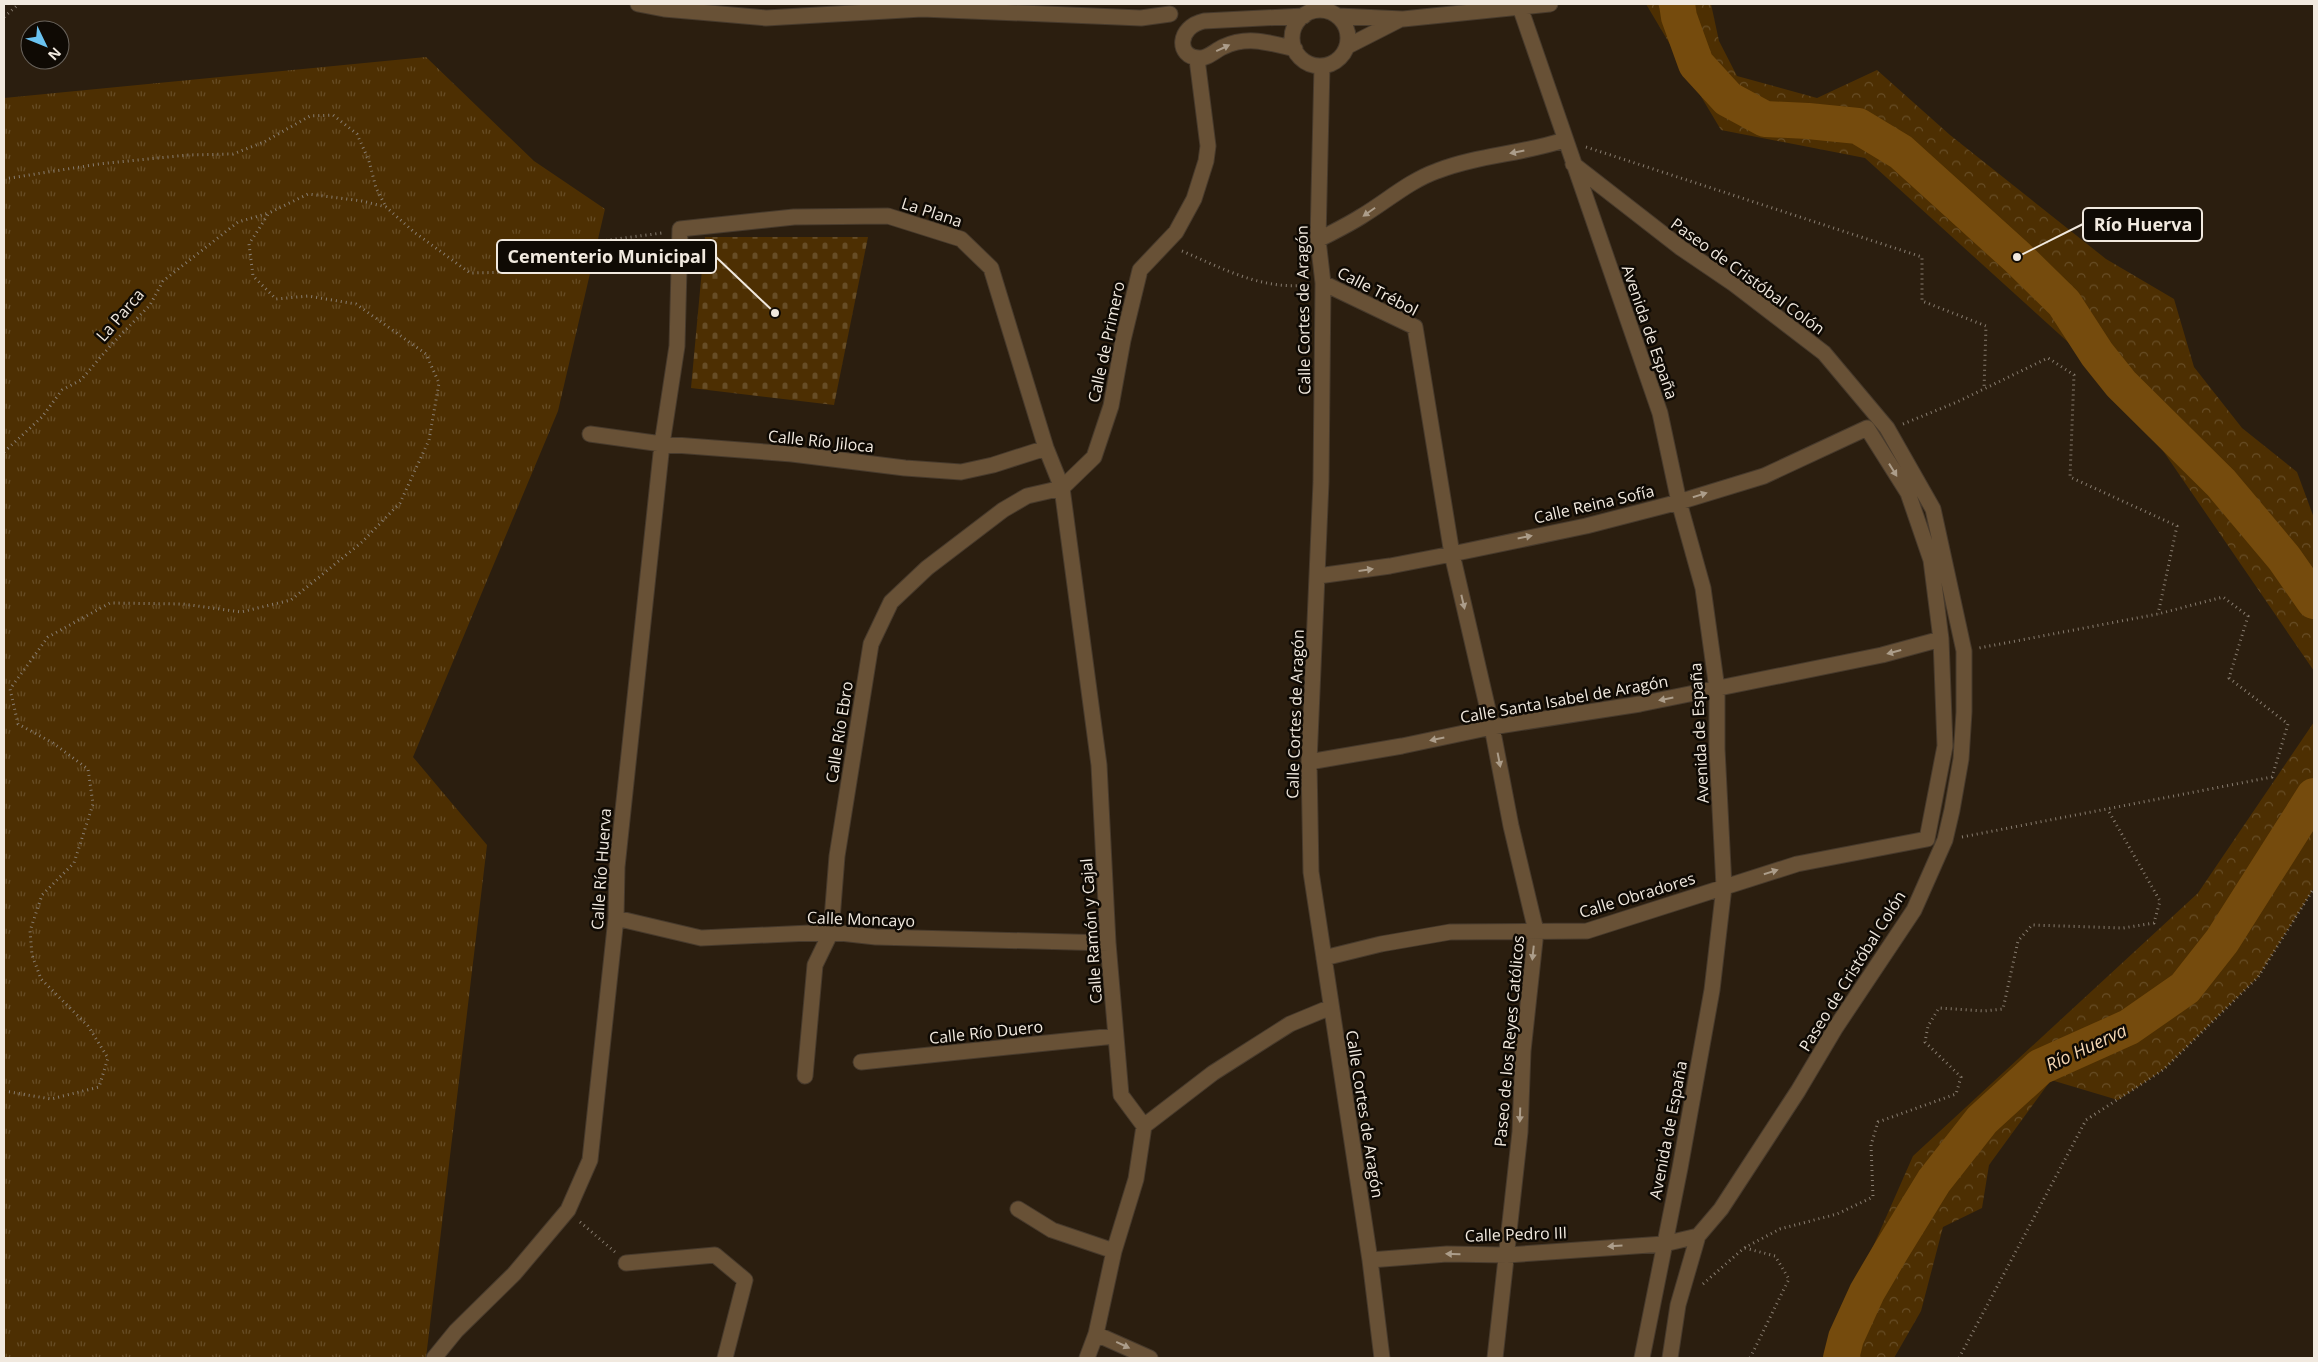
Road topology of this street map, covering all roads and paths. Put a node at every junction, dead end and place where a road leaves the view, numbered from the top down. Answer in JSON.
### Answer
{"nodes":[{"id":1,"x":19,"y":4,"type":"edge"},
{"id":2,"x":638,"y":4,"type":"edge"},
{"id":3,"x":1550,"y":4,"type":"edge"},
{"id":4,"x":921,"y":6,"type":"edge"},
{"id":5,"x":1520,"y":8,"type":"junction"},
{"id":6,"x":1166,"y":9,"type":"edge"},
{"id":7,"x":1304,"y":16,"type":"junction"},
{"id":8,"x":1338,"y":16,"type":"junction"},
{"id":9,"x":4,"y":17,"type":"edge"},
{"id":10,"x":1403,"y":19,"type":"junction"},
{"id":11,"x":1187,"y":29,"type":"junction"},
{"id":12,"x":1348,"y":46,"type":"junction"},
{"id":13,"x":1295,"y":50,"type":"junction"},
{"id":14,"x":1197,"y":59,"type":"junction"},
{"id":15,"x":1322,"y":66,"type":"junction"},
{"id":16,"x":1564,"y":140,"type":"junction"},
{"id":17,"x":1572,"y":164,"type":"junction"},
{"id":18,"x":4,"y":179,"type":"edge"},
{"id":19,"x":386,"y":207,"type":"junction"},
{"id":20,"x":269,"y":213,"type":"junction"},
{"id":21,"x":680,"y":229,"type":"junction"},
{"id":22,"x":1318,"y":240,"type":"junction"},
{"id":23,"x":1165,"y":244,"type":"junction"},
{"id":24,"x":1323,"y":283,"type":"junction"},
{"id":25,"x":1984,"y":389,"type":"junction"},
{"id":26,"x":1887,"y":428,"type":"junction"},
{"id":27,"x":590,"y":434,"type":"dead end"},
{"id":28,"x":662,"y":444,"type":"junction"},
{"id":29,"x":1046,"y":448,"type":"junction"},
{"id":30,"x":4,"y":452,"type":"edge"},
{"id":31,"x":1062,"y":488,"type":"junction"},
{"id":32,"x":1679,"y":502,"type":"junction"},
{"id":33,"x":1452,"y":554,"type":"junction"},
{"id":34,"x":1318,"y":576,"type":"junction"},
{"id":35,"x":2158,"y":614,"type":"junction"},
{"id":36,"x":1941,"y":639,"type":"junction"},
{"id":37,"x":1964,"y":651,"type":"junction"},
{"id":38,"x":1717,"y":689,"type":"junction"},
{"id":39,"x":1492,"y":727,"type":"junction"},
{"id":40,"x":1309,"y":762,"type":"junction"},
{"id":41,"x":2108,"y":810,"type":"junction"},
{"id":42,"x":1945,"y":840,"type":"junction"},
{"id":43,"x":1724,"y":887,"type":"junction"},
{"id":44,"x":2314,"y":888,"type":"edge"},
{"id":45,"x":616,"y":918,"type":"junction"},
{"id":46,"x":1536,"y":931,"type":"junction"},
{"id":47,"x":831,"y":932,"type":"junction"},
{"id":48,"x":1108,"y":943,"type":"junction"},
{"id":49,"x":1324,"y":958,"type":"junction"},
{"id":50,"x":1331,"y":1007,"type":"junction"},
{"id":51,"x":1115,"y":1036,"type":"junction"},
{"id":52,"x":861,"y":1062,"type":"dead end"},
{"id":53,"x":805,"y":1076,"type":"dead end"},
{"id":54,"x":4,"y":1091,"type":"edge"},
{"id":55,"x":1144,"y":1126,"type":"junction"},
{"id":56,"x":1018,"y":1209,"type":"dead end"},
{"id":57,"x":568,"y":1210,"type":"junction"},
{"id":58,"x":1698,"y":1236,"type":"junction"},
{"id":59,"x":1664,"y":1244,"type":"junction"},
{"id":60,"x":1744,"y":1248,"type":"junction"},
{"id":61,"x":1114,"y":1251,"type":"junction"},
{"id":62,"x":1507,"y":1255,"type":"junction"},
{"id":63,"x":1370,"y":1260,"type":"junction"},
{"id":64,"x":626,"y":1263,"type":"joint"},
{"id":65,"x":1700,"y":1286,"type":"dead end"},
{"id":66,"x":1096,"y":1334,"type":"junction"},
{"id":67,"x":434,"y":1358,"type":"edge"},
{"id":68,"x":725,"y":1358,"type":"edge"},
{"id":69,"x":1087,"y":1358,"type":"edge"},
{"id":70,"x":1150,"y":1358,"type":"edge"},
{"id":71,"x":1382,"y":1358,"type":"edge"},
{"id":72,"x":1495,"y":1358,"type":"edge"},
{"id":73,"x":1642,"y":1358,"type":"edge"},
{"id":74,"x":1670,"y":1358,"type":"edge"},
{"id":75,"x":1750,"y":1358,"type":"edge"},
{"id":76,"x":1960,"y":1358,"type":"edge"}],
"edges":[{"from":1,"to":9,"type":"path"},
{"from":2,"to":4,"type":"street"},
{"from":3,"to":5,"type":"street"},
{"from":4,"to":6,"type":"street"},
{"from":5,"to":10,"type":"street"},
{"from":5,"to":16,"type":"street","name":"Avenida de España"},
{"from":6,"to":11,"type":"street"},
{"from":7,"to":8,"type":"street"},
{"from":7,"to":11,"type":"street"},
{"from":7,"to":13,"type":"street"},
{"from":8,"to":10,"type":"street"},
{"from":8,"to":12,"type":"street"},
{"from":10,"to":12,"type":"street"},
{"from":11,"to":14,"type":"street"},
{"from":12,"to":15,"type":"street"},
{"from":14,"to":13,"type":"street","one_way":true},
{"from":13,"to":15,"type":"street"},
{"from":14,"to":23,"type":"street","name":"Calle de Primero"},
{"from":15,"to":22,"type":"street","name":"Calle Cortes de Aragón"},
{"from":16,"to":17,"type":"street","name":"Avenida de España"},
{"from":16,"to":22,"type":"street","one_way":true},
{"from":16,"to":25,"type":"path"},
{"from":17,"to":26,"type":"street","name":"Paseo de Cristóbal Colón"},
{"from":17,"to":32,"type":"street","name":"Avenida de España"},
{"from":18,"to":19,"type":"path"},
{"from":19,"to":20,"type":"path","name":"La Parca"},
{"from":19,"to":21,"type":"path"},
{"from":20,"to":30,"type":"path","name":"La Parca"},
{"from":20,"to":54,"type":"path"},
{"from":21,"to":28,"type":"street","name":"Calle Río Huerva"},
{"from":21,"to":29,"type":"street","name":"La Plana"},
{"from":22,"to":24,"type":"street","name":"Calle Cortes de Aragón"},
{"from":23,"to":24,"type":"path","name":"Calle Trébol"},
{"from":23,"to":31,"type":"street","name":"Calle de Primero"},
{"from":24,"to":33,"type":"street","name":"Calle Trébol"},
{"from":24,"to":34,"type":"street","name":"Calle Cortes de Aragón"},
{"from":25,"to":26,"type":"path"},
{"from":25,"to":35,"type":"path"},
{"from":26,"to":37,"type":"street","name":"Paseo de Cristóbal Colón"},
{"from":27,"to":28,"type":"street","name":"Calle Río Jiloca"},
{"from":28,"to":29,"type":"street","name":"Calle Río Jiloca"},
{"from":28,"to":45,"type":"street","name":"Calle Río Huerva"},
{"from":29,"to":31,"type":"street","name":"La Plana"},
{"from":31,"to":47,"type":"street","name":"Calle Río Ebro"},
{"from":31,"to":48,"type":"street","name":"Calle Ramón y Cajal"},
{"from":33,"to":32,"type":"street","name":"Calle Reina Sofía","one_way":true},
{"from":32,"to":36,"type":"street","name":"Calle Reina Sofía","one_way":true},
{"from":32,"to":38,"type":"street","name":"Avenida de España"},
{"from":34,"to":33,"type":"street","name":"Calle Reina Sofía","one_way":true},
{"from":33,"to":39,"type":"street","name":"Paseo de los Reyes Católicos","one_way":true},
{"from":34,"to":40,"type":"street","name":"Calle Cortes de Aragón"},
{"from":35,"to":37,"type":"path"},
{"from":35,"to":41,"type":"path"},
{"from":36,"to":38,"type":"street","name":"Calle Santa Isabel de Aragón","one_way":true},
{"from":43,"to":36,"type":"street","name":"Calle Obradores","one_way":true},
{"from":37,"to":42,"type":"street","name":"Paseo de Cristóbal Colón"},
{"from":38,"to":39,"type":"street","name":"Calle Santa Isabel de Aragón","one_way":true},
{"from":38,"to":43,"type":"street","name":"Avenida de España"},
{"from":39,"to":40,"type":"street","name":"Calle Santa Isabel de Aragón","one_way":true},
{"from":39,"to":46,"type":"street","name":"Paseo de los Reyes Católicos","one_way":true},
{"from":40,"to":49,"type":"street","name":"Calle Cortes de Aragón"},
{"from":41,"to":42,"type":"path"},
{"from":41,"to":60,"type":"path"},
{"from":42,"to":58,"type":"street","name":"Paseo de Cristóbal Colón"},
{"from":43,"to":46,"type":"street","name":"Calle Obradores"},
{"from":43,"to":59,"type":"street","name":"Avenida de España"},
{"from":44,"to":76,"type":"path"},
{"from":45,"to":47,"type":"street","name":"Calle Moncayo"},
{"from":45,"to":57,"type":"street","name":"Calle Río Huerva"},
{"from":46,"to":49,"type":"street","name":"Calle Obradores"},
{"from":46,"to":62,"type":"street","name":"Paseo de los Reyes Católicos","one_way":true},
{"from":47,"to":48,"type":"street","name":"Calle Moncayo"},
{"from":47,"to":53,"type":"street","name":"Calle Río Ebro"},
{"from":48,"to":51,"type":"street","name":"Calle Ramón y Cajal"},
{"from":49,"to":50,"type":"street","name":"Calle Cortes de Aragón"},
{"from":50,"to":55,"type":"street"},
{"from":50,"to":63,"type":"street","name":"Calle Cortes de Aragón"},
{"from":51,"to":52,"type":"street","name":"Calle Río Duero"},
{"from":51,"to":55,"type":"street","name":"Calle Ramón y Cajal"},
{"from":55,"to":61,"type":"street"},
{"from":56,"to":61,"type":"street"},
{"from":57,"to":64,"type":"path"},
{"from":57,"to":67,"type":"street","name":"Calle Río Huerva"},
{"from":58,"to":59,"type":"street"},
{"from":58,"to":74,"type":"street"},
{"from":59,"to":62,"type":"street","name":"Calle Pedro III","one_way":true},
{"from":59,"to":73,"type":"street","name":"Avenida de España"},
{"from":60,"to":65,"type":"path"},
{"from":60,"to":75,"type":"path"},
{"from":61,"to":66,"type":"street"},
{"from":62,"to":63,"type":"street","name":"Calle Pedro III","one_way":true},
{"from":62,"to":72,"type":"street","name":"Paseo de los Reyes Católicos"},
{"from":63,"to":71,"type":"street","name":"Calle Cortes de Aragón"},
{"from":64,"to":68,"type":"street"},
{"from":66,"to":69,"type":"street"},
{"from":66,"to":70,"type":"street","one_way":true}]}
